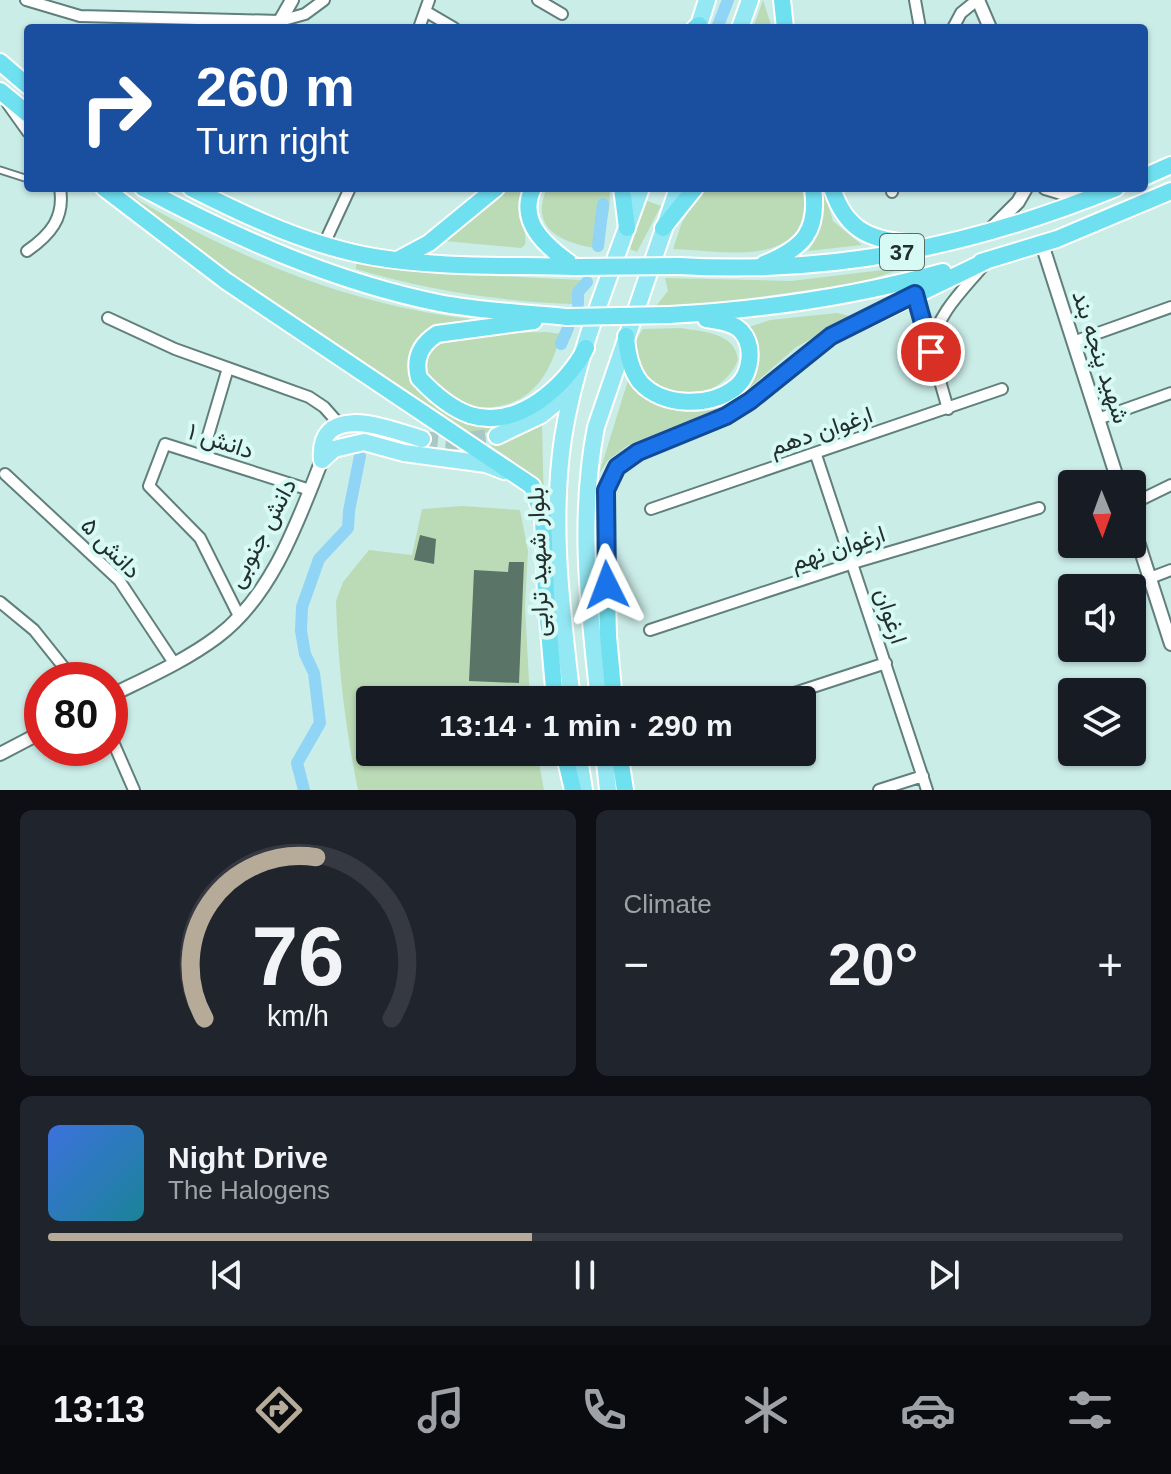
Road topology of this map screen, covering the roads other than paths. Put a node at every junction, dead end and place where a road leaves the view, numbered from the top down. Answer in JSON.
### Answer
{"nodes":[{"id":1,"x":26,"y":0,"type":"edge"},
{"id":2,"x":292,"y":0,"type":"edge"},
{"id":3,"x":324,"y":0,"type":"edge"},
{"id":4,"x":538,"y":0,"type":"edge"},
{"id":5,"x":707,"y":0,"type":"edge"},
{"id":6,"x":750,"y":0,"type":"edge"},
{"id":7,"x":782,"y":0,"type":"edge"},
{"id":8,"x":915,"y":0,"type":"edge"},
{"id":9,"x":978,"y":0,"type":"edge"},
{"id":10,"x":427,"y":5,"type":"edge"},
{"id":11,"x":562,"y":14,"type":"dead end"},
{"id":12,"x":280,"y":21,"type":"junction"},
{"id":13,"x":420,"y":24,"type":"edge"},
{"id":14,"x":449,"y":24,"type":"edge"},
{"id":15,"x":698,"y":24,"type":"edge"},
{"id":16,"x":741,"y":24,"type":"edge"},
{"id":17,"x":785,"y":24,"type":"edge"},
{"id":18,"x":919,"y":24,"type":"edge"},
{"id":19,"x":955,"y":24,"type":"edge"},
{"id":20,"x":988,"y":24,"type":"edge"},
{"id":21,"x":0,"y":62,"type":"edge"},
{"id":22,"x":24,"y":83,"type":"edge"},
{"id":23,"x":0,"y":92,"type":"edge"},
{"id":24,"x":24,"y":111,"type":"edge"},
{"id":25,"x":24,"y":126,"type":"edge"},
{"id":26,"x":1171,"y":165,"type":"edge"},
{"id":27,"x":0,"y":170,"type":"edge"},
{"id":28,"x":1148,"y":175,"type":"edge"},
{"id":29,"x":24,"y":178,"type":"edge"},
{"id":30,"x":1171,"y":191,"type":"edge"},
{"id":31,"x":59,"y":192,"type":"edge"},
{"id":32,"x":109,"y":192,"type":"edge"},
{"id":33,"x":151,"y":192,"type":"edge"},
{"id":34,"x":199,"y":192,"type":"edge"},
{"id":35,"x":348,"y":192,"type":"edge"},
{"id":36,"x":491,"y":192,"type":"edge"},
{"id":37,"x":532,"y":192,"type":"edge"},
{"id":38,"x":622,"y":192,"type":"edge"},
{"id":39,"x":640,"y":192,"type":"edge"},
{"id":40,"x":676,"y":192,"type":"edge"},
{"id":41,"x":692,"y":192,"type":"edge"},
{"id":42,"x":813,"y":192,"type":"edge"},
{"id":43,"x":834,"y":192,"type":"edge"},
{"id":44,"x":1024,"y":192,"type":"edge"},
{"id":45,"x":1058,"y":192,"type":"edge"},
{"id":46,"x":1106,"y":192,"type":"edge"},
{"id":47,"x":1097,"y":196,"type":"junction"},
{"id":48,"x":627,"y":228,"type":"junction"},
{"id":49,"x":663,"y":228,"type":"junction"},
{"id":50,"x":984,"y":235,"type":"junction"},
{"id":51,"x":953,"y":242,"type":"junction"},
{"id":52,"x":324,"y":244,"type":"junction"},
{"id":53,"x":1042,"y":244,"type":"junction"},
{"id":54,"x":27,"y":251,"type":"dead end"},
{"id":55,"x":396,"y":260,"type":"junction"},
{"id":56,"x":988,"y":260,"type":"junction"},
{"id":57,"x":575,"y":267,"type":"junction"},
{"id":58,"x":740,"y":270,"type":"junction"},
{"id":59,"x":915,"y":294,"type":"junction"},
{"id":60,"x":1171,"y":307,"type":"edge"},
{"id":61,"x":669,"y":315,"type":"junction"},
{"id":62,"x":567,"y":317,"type":"junction"},
{"id":63,"x":108,"y":318,"type":"dead end"},
{"id":64,"x":626,"y":336,"type":"junction"},
{"id":65,"x":1073,"y":342,"type":"junction"},
{"id":66,"x":586,"y":348,"type":"junction"},
{"id":67,"x":931,"y":352,"type":"junction"},
{"id":68,"x":228,"y":368,"type":"junction"},
{"id":69,"x":575,"y":388,"type":"junction"},
{"id":70,"x":1002,"y":389,"type":"dead end"},
{"id":71,"x":1171,"y":393,"type":"edge"},
{"id":72,"x":948,"y":409,"type":"junction"},
{"id":73,"x":1098,"y":419,"type":"junction"},
{"id":74,"x":340,"y":425,"type":"junction"},
{"id":75,"x":497,"y":436,"type":"tunnel mouth"},
{"id":76,"x":422,"y":439,"type":"tunnel mouth"},
{"id":77,"x":816,"y":455,"type":"junction"},
{"id":78,"x":202,"y":456,"type":"junction"},
{"id":79,"x":322,"y":460,"type":"junction"},
{"id":80,"x":1114,"y":470,"type":"edge"},
{"id":81,"x":5,"y":474,"type":"dead end"},
{"id":82,"x":527,"y":482,"type":"junction"},
{"id":83,"x":1171,"y":485,"type":"edge"},
{"id":84,"x":310,"y":490,"type":"junction"},
{"id":85,"x":1146,"y":497,"type":"edge"},
{"id":86,"x":1039,"y":508,"type":"dead end"},
{"id":87,"x":651,"y":509,"type":"dead end"},
{"id":88,"x":1143,"y":558,"type":"edge"},
{"id":89,"x":853,"y":563,"type":"junction"},
{"id":90,"x":1171,"y":570,"type":"edge"},
{"id":91,"x":1150,"y":578,"type":"junction"},
{"id":92,"x":0,"y":602,"type":"edge"},
{"id":93,"x":239,"y":616,"type":"junction"},
{"id":94,"x":650,"y":630,"type":"dead end"},
{"id":95,"x":1171,"y":644,"type":"edge"},
{"id":96,"x":60,"y":662,"type":"edge"},
{"id":97,"x":174,"y":663,"type":"junction"},
{"id":98,"x":886,"y":663,"type":"junction"},
{"id":99,"x":554,"y":686,"type":"edge"},
{"id":100,"x":570,"y":686,"type":"edge"},
{"id":101,"x":598,"y":686,"type":"edge"},
{"id":102,"x":613,"y":686,"type":"edge"},
{"id":103,"x":816,"y":686,"type":"edge"},
{"id":104,"x":128,"y":687,"type":"edge"},
{"id":105,"x":24,"y":741,"type":"edge"},
{"id":106,"x":0,"y":754,"type":"edge"},
{"id":107,"x":124,"y":766,"type":"edge"},
{"id":108,"x":567,"y":766,"type":"edge"},
{"id":109,"x":580,"y":766,"type":"edge"},
{"id":110,"x":605,"y":766,"type":"edge"},
{"id":111,"x":621,"y":766,"type":"edge"},
{"id":112,"x":923,"y":776,"type":"junction"},
{"id":113,"x":134,"y":790,"type":"edge"},
{"id":114,"x":573,"y":790,"type":"edge"},
{"id":115,"x":584,"y":790,"type":"edge"},
{"id":116,"x":608,"y":790,"type":"edge"},
{"id":117,"x":625,"y":790,"type":"edge"},
{"id":118,"x":879,"y":790,"type":"edge"},
{"id":119,"x":927,"y":790,"type":"edge"}],
"edges":[{"from":1,"to":12,"type":"street"},
{"from":2,"to":12,"type":"street"},
{"from":3,"to":12,"type":"street"},
{"from":4,"to":11,"type":"street"},
{"from":5,"to":15,"type":"main road"},
{"from":6,"to":16,"type":"main road"},
{"from":7,"to":17,"type":"highway"},
{"from":8,"to":18,"type":"street"},
{"from":9,"to":19,"type":"street"},
{"from":9,"to":20,"type":"street"},
{"from":10,"to":13,"type":"street"},
{"from":10,"to":14,"type":"street"},
{"from":21,"to":22,"type":"highway"},
{"from":23,"to":24,"type":"highway"},
{"from":23,"to":25,"type":"street"},
{"from":26,"to":28,"type":"highway"},
{"from":27,"to":29,"type":"lane"},
{"from":30,"to":53,"type":"highway","number":"37"},
{"from":31,"to":54,"type":"street"},
{"from":32,"to":82,"type":"highway"},
{"from":33,"to":62,"type":"highway","number":"37"},
{"from":34,"to":52,"type":"highway","number":"37"},
{"from":35,"to":52,"type":"street"},
{"from":36,"to":55,"type":"highway"},
{"from":37,"to":57,"type":"highway"},
{"from":38,"to":48,"type":"highway"},
{"from":39,"to":48,"type":"main road","name":"بلوار شهید ترابی"},
{"from":40,"to":49,"type":"main road","name":"بلوار شهید ترابی"},
{"from":41,"to":49,"type":"highway"},
{"from":42,"to":58,"type":"highway"},
{"from":43,"to":51,"type":"highway"},
{"from":44,"to":50,"type":"street"},
{"from":45,"to":47,"type":"street"},
{"from":46,"to":47,"type":"highway","number":"37"},
{"from":47,"to":50,"type":"highway","number":"37"},
{"from":48,"to":66,"type":"main road","name":"بلوار شهید ترابی"},
{"from":49,"to":64,"type":"main road","name":"بلوار شهید ترابی"},
{"from":50,"to":51,"type":"highway","number":"37"},
{"from":51,"to":58,"type":"highway","number":"37"},
{"from":52,"to":55,"type":"highway","number":"37"},
{"from":53,"to":56,"type":"highway","number":"37"},
{"from":53,"to":65,"type":"street","name":"شهید پنجه بند"},
{"from":55,"to":57,"type":"highway","number":"37"},
{"from":56,"to":59,"type":"highway"},
{"from":56,"to":61,"type":"highway","number":"37"},
{"from":56,"to":67,"type":"street"},
{"from":57,"to":58,"type":"highway","number":"37","bridge":true},
{"from":59,"to":67,"type":"street"},
{"from":59,"to":102,"type":"highway"},
{"from":60,"to":65,"type":"street"},
{"from":61,"to":62,"type":"highway","number":"37","bridge":true},
{"from":61,"to":64,"type":"highway"},
{"from":62,"to":66,"type":"highway"},
{"from":63,"to":68,"type":"street"},
{"from":64,"to":101,"type":"main road","name":"بلوار شهید ترابی"},
{"from":65,"to":73,"type":"street","name":"شهید پنجه بند"},
{"from":66,"to":69,"type":"main road","name":"بلوار شهید ترابی"},
{"from":67,"to":72,"type":"street"},
{"from":68,"to":74,"type":"street"},
{"from":68,"to":78,"type":"street"},
{"from":69,"to":75,"type":"main road"},
{"from":69,"to":100,"type":"main road","name":"بلوار شهید ترابی"},
{"from":70,"to":72,"type":"street","name":"ارغوان دهم"},
{"from":71,"to":73,"type":"street"},
{"from":72,"to":77,"type":"street","name":"ارغوان دهم"},
{"from":73,"to":80,"type":"street","name":"شهید پنجه بند"},
{"from":74,"to":76,"type":"main road"},
{"from":74,"to":79,"type":"main road"},
{"from":77,"to":87,"type":"street","name":"ارغوان دهم"},
{"from":77,"to":89,"type":"street","name":"ارغوان"},
{"from":78,"to":84,"type":"street","name":"دانش ۱"},
{"from":78,"to":93,"type":"street","name":"دانش ۱"},
{"from":79,"to":82,"type":"main road"},
{"from":79,"to":84,"type":"street","name":"دانش جنوبی"},
{"from":81,"to":97,"type":"street","name":"دانش ۵"},
{"from":82,"to":99,"type":"highway"},
{"from":83,"to":85,"type":"street"},
{"from":84,"to":93,"type":"street","name":"دانش جنوبی"},
{"from":86,"to":89,"type":"street","name":"ارغوان نهم"},
{"from":88,"to":91,"type":"street"},
{"from":89,"to":94,"type":"street","name":"ارغوان نهم"},
{"from":89,"to":98,"type":"street","name":"ارغوان"},
{"from":90,"to":91,"type":"street"},
{"from":91,"to":95,"type":"street"},
{"from":92,"to":96,"type":"street"},
{"from":93,"to":97,"type":"street","name":"دانش جنوبی"},
{"from":97,"to":104,"type":"street","name":"دانش جنوبی"},
{"from":98,"to":103,"type":"street"},
{"from":98,"to":112,"type":"street","name":"ارغوان"},
{"from":105,"to":106,"type":"street"},
{"from":107,"to":113,"type":"street"},
{"from":108,"to":114,"type":"highway"},
{"from":109,"to":115,"type":"main road"},
{"from":110,"to":116,"type":"main road"},
{"from":111,"to":117,"type":"highway"},
{"from":112,"to":118,"type":"street"},
{"from":112,"to":119,"type":"street","name":"ارغوان"}]}
